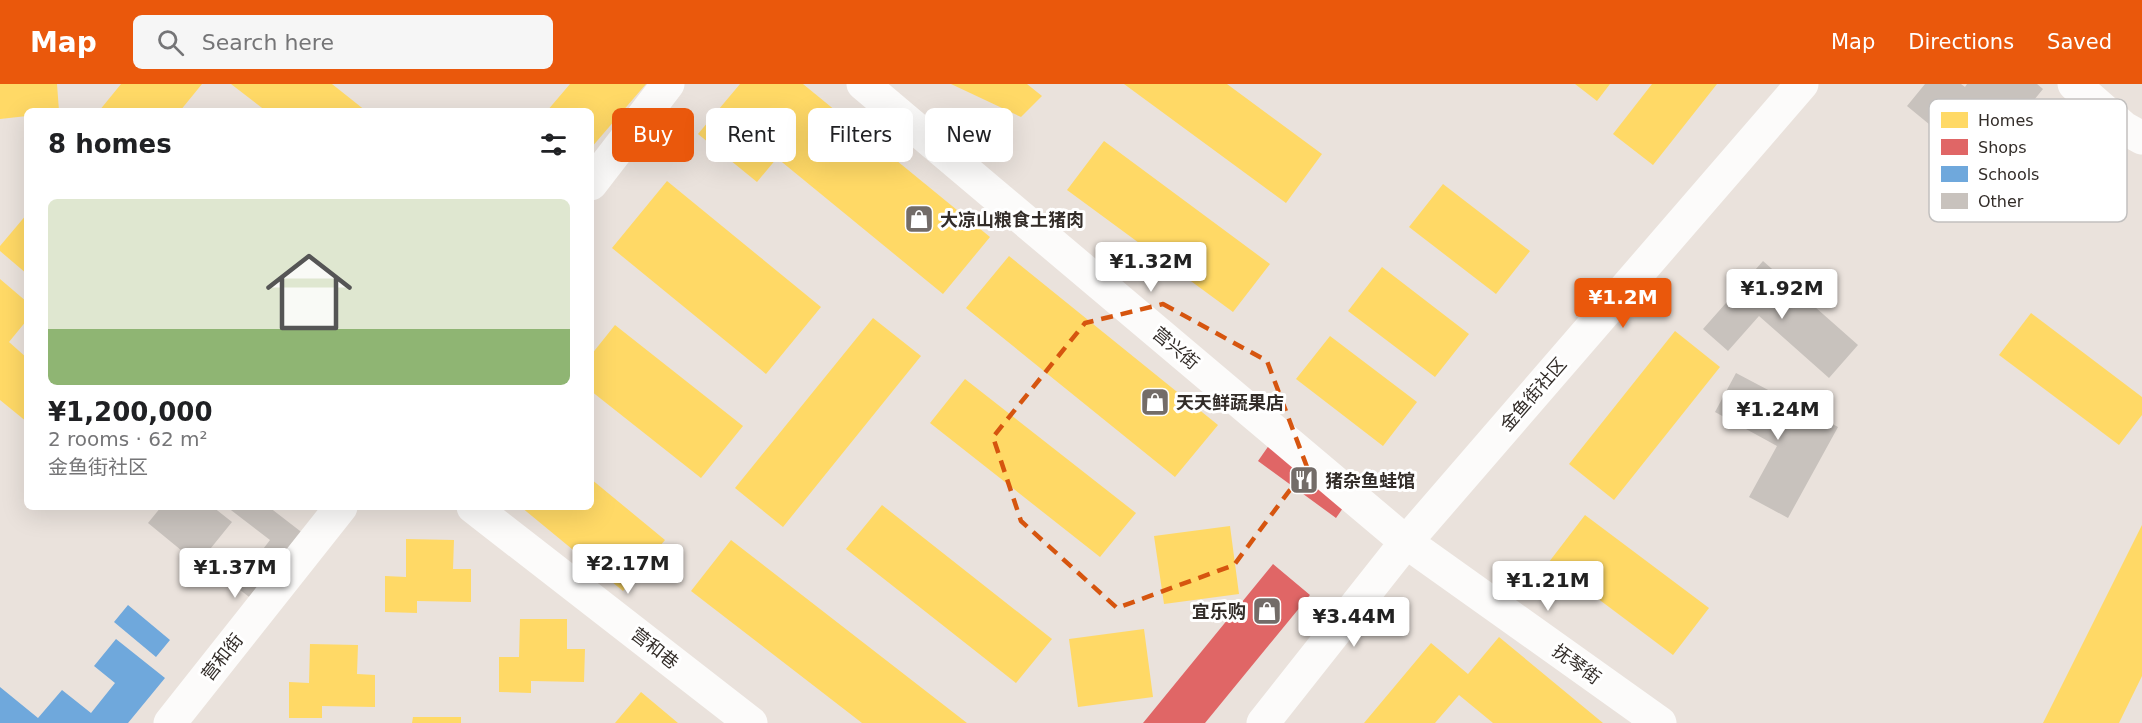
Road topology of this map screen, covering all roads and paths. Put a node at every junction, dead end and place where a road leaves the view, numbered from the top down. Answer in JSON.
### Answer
{"nodes":[{"id":1,"x":668,"y":84,"type":"edge"},
{"id":2,"x":863,"y":84,"type":"edge"},
{"id":3,"x":1802,"y":84,"type":"edge"},
{"id":4,"x":2074,"y":84,"type":"edge"},
{"id":5,"x":2091,"y":99,"type":"edge"},
{"id":6,"x":2127,"y":130,"type":"edge"},
{"id":7,"x":2142,"y":138,"type":"edge"},
{"id":8,"x":594,"y":180,"type":"edge"},
{"id":9,"x":339,"y":510,"type":"edge"},
{"id":10,"x":477,"y":510,"type":"edge"},
{"id":11,"x":1406,"y":542,"type":"junction"},
{"id":12,"x":170,"y":723,"type":"edge"},
{"id":13,"x":751,"y":723,"type":"edge"},
{"id":14,"x":1263,"y":723,"type":"edge"},
{"id":15,"x":1660,"y":723,"type":"edge"}],
"edges":[{"from":1,"to":8,"type":"street"},
{"from":2,"to":11,"type":"street","name":"营兴街"},
{"from":3,"to":11,"type":"street","name":"金鱼街社区"},
{"from":4,"to":5,"type":"street"},
{"from":6,"to":7,"type":"street"},
{"from":9,"to":12,"type":"street","name":"营和街"},
{"from":10,"to":13,"type":"street","name":"营和巷"},
{"from":11,"to":14,"type":"street","name":"金鱼街社区"},
{"from":11,"to":15,"type":"street","name":"抚琴街"}]}
